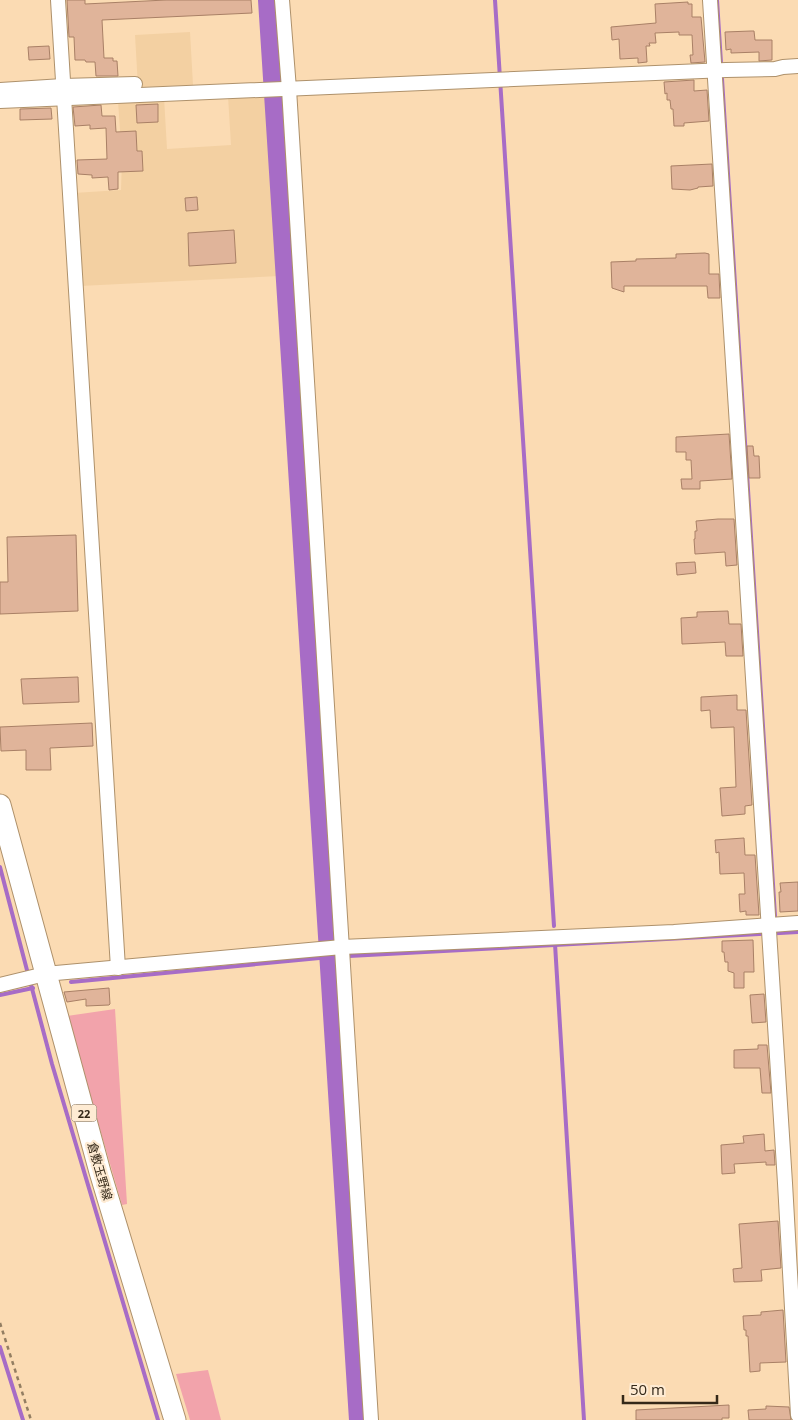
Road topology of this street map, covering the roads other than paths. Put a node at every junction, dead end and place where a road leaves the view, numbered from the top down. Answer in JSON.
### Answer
{"nodes":[{"id":1,"x":58,"y":0,"type":"edge"},
{"id":2,"x":282,"y":0,"type":"edge"},
{"id":3,"x":710,"y":0,"type":"edge"},
{"id":4,"x":798,"y":66,"type":"edge"},
{"id":5,"x":719,"y":70,"type":"junction"},
{"id":6,"x":135,"y":84,"type":"dead end"},
{"id":7,"x":285,"y":89,"type":"junction"},
{"id":8,"x":0,"y":90,"type":"edge"},
{"id":9,"x":114,"y":90,"type":"junction"},
{"id":10,"x":64,"y":92,"type":"junction"},
{"id":11,"x":0,"y":101,"type":"edge"},
{"id":12,"x":0,"y":804,"type":"edge"},
{"id":13,"x":798,"y":923,"type":"edge"},
{"id":14,"x":772,"y":928,"type":"junction"},
{"id":15,"x":341,"y":952,"type":"junction"},
{"id":16,"x":118,"y":968,"type":"junction"},
{"id":17,"x":34,"y":977,"type":"junction"},
{"id":18,"x":0,"y":985,"type":"edge"},
{"id":19,"x":798,"y":1415,"type":"edge"},
{"id":20,"x":175,"y":1420,"type":"edge"},
{"id":21,"x":371,"y":1420,"type":"edge"}],
"edges":[{"from":1,"to":10,"type":"street"},
{"from":2,"to":7,"type":"street"},
{"from":3,"to":5,"type":"street"},
{"from":4,"to":5,"type":"street"},
{"from":5,"to":7,"type":"street"},
{"from":5,"to":14,"type":"street"},
{"from":6,"to":9,"type":"street"},
{"from":7,"to":9,"type":"street"},
{"from":7,"to":15,"type":"street"},
{"from":8,"to":10,"type":"street"},
{"from":9,"to":10,"type":"street"},
{"from":10,"to":11,"type":"street"},
{"from":10,"to":16,"type":"street"},
{"from":12,"to":17,"type":"main road","name":"倉敷玉野線","number":"22"},
{"from":13,"to":14,"type":"street"},
{"from":14,"to":15,"type":"street"},
{"from":14,"to":19,"type":"street"},
{"from":15,"to":16,"type":"street"},
{"from":15,"to":21,"type":"street"},
{"from":16,"to":17,"type":"street"},
{"from":17,"to":18,"type":"street"},
{"from":17,"to":20,"type":"main road","name":"倉敷玉野線","number":"22"}]}
